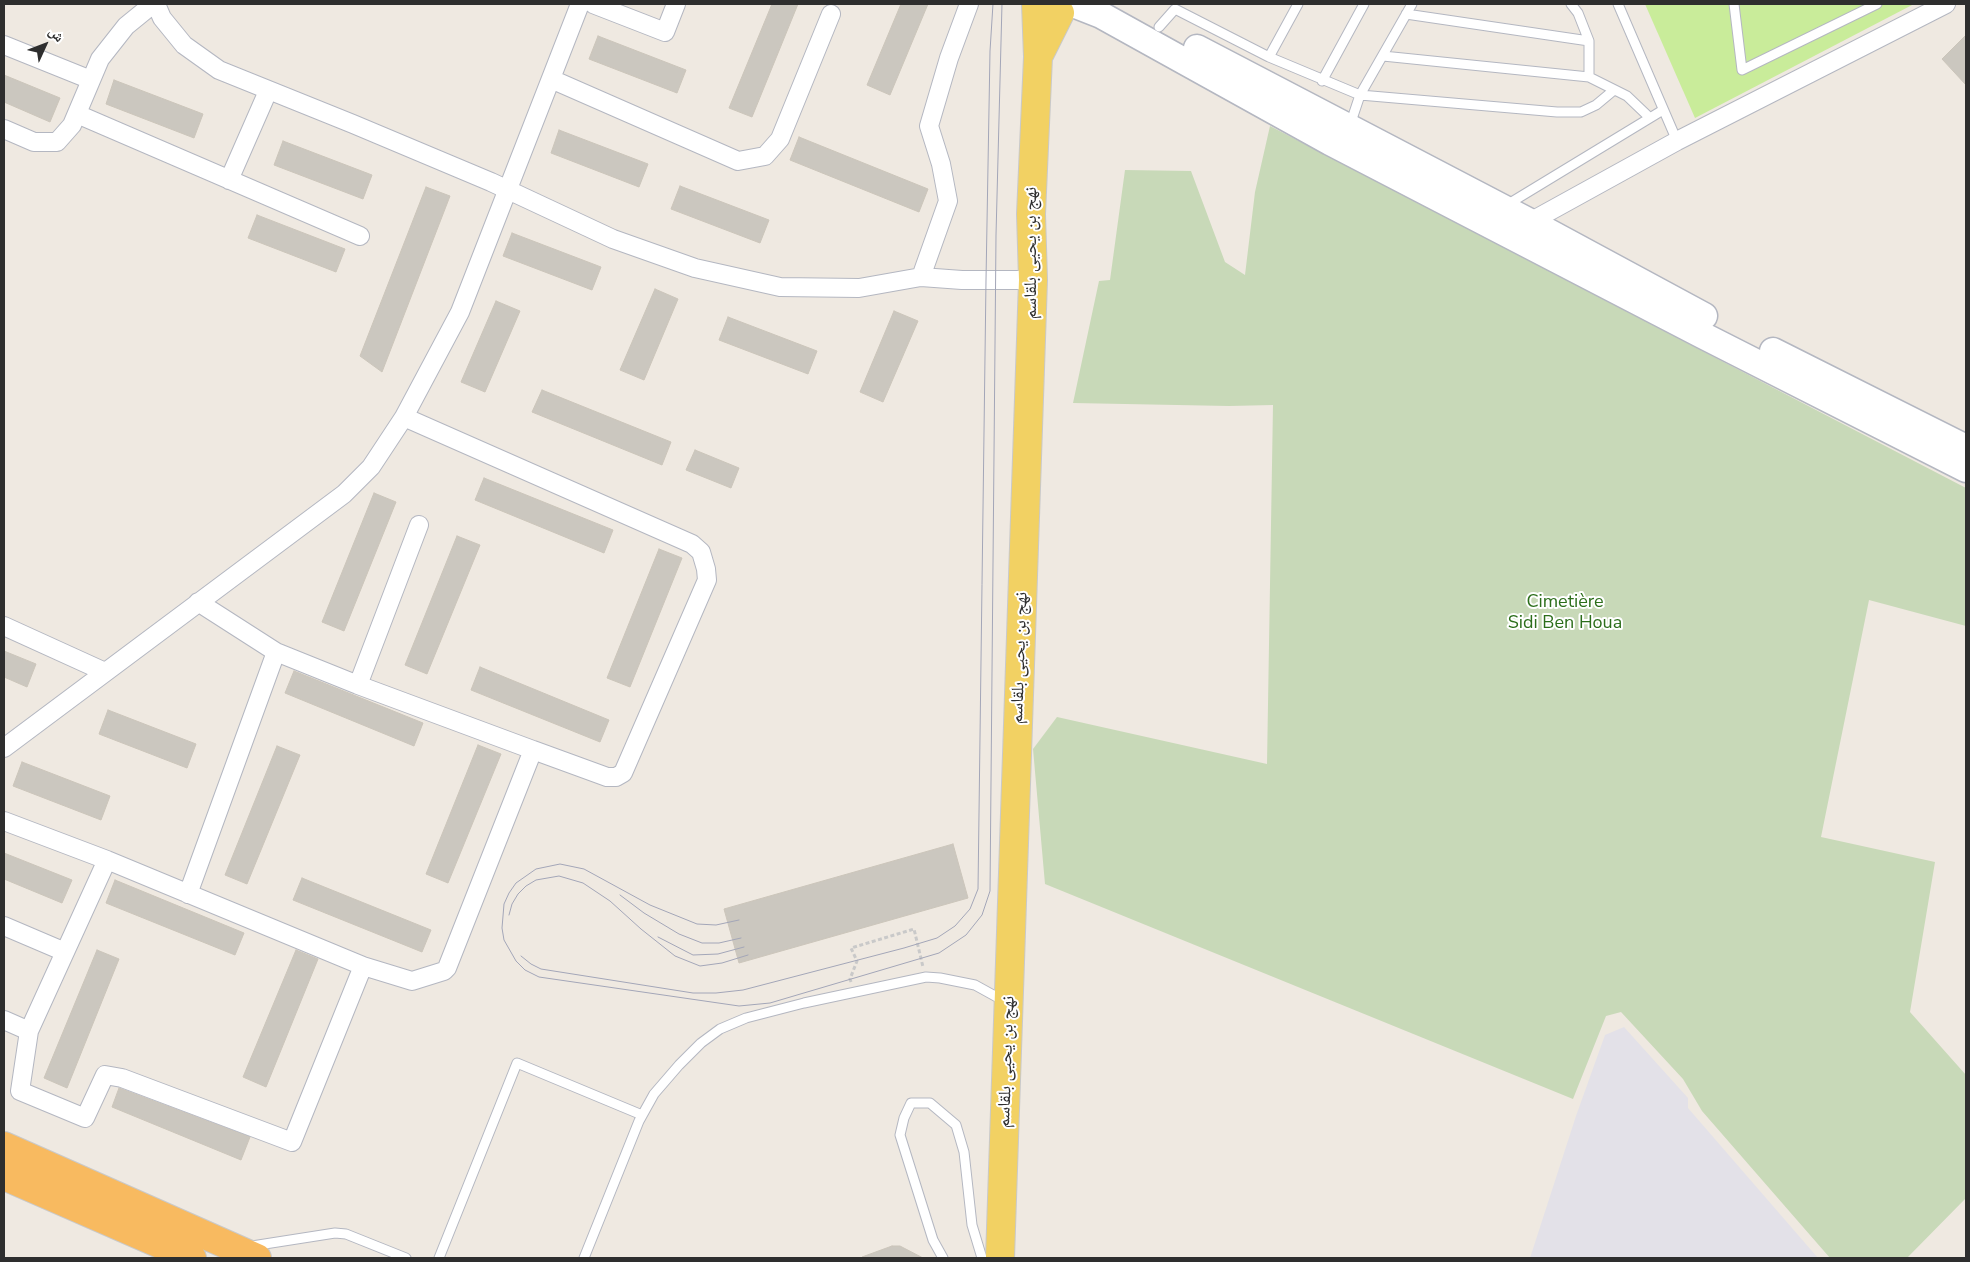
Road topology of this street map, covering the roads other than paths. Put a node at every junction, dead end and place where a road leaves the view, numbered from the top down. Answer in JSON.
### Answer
{"nodes":[{"id":1,"x":155,"y":4,"type":"edge"},
{"id":2,"x":580,"y":4,"type":"edge"},
{"id":3,"x":593,"y":4,"type":"edge"},
{"id":4,"x":676,"y":4,"type":"edge"},
{"id":5,"x":969,"y":4,"type":"edge"},
{"id":6,"x":1119,"y":4,"type":"edge"},
{"id":7,"x":1298,"y":4,"type":"edge"},
{"id":8,"x":1364,"y":4,"type":"edge"},
{"id":9,"x":1412,"y":4,"type":"edge"},
{"id":10,"x":1571,"y":4,"type":"edge"},
{"id":11,"x":1618,"y":4,"type":"edge"},
{"id":12,"x":1734,"y":4,"type":"edge"},
{"id":13,"x":1877,"y":4,"type":"edge"},
{"id":14,"x":1946,"y":4,"type":"edge"},
{"id":15,"x":1055,"y":6,"type":"edge"},
{"id":16,"x":1170,"y":13,"type":"edge"},
{"id":17,"x":831,"y":14,"type":"dead end"},
{"id":18,"x":1406,"y":14,"type":"junction"},
{"id":19,"x":1589,"y":41,"type":"junction"},
{"id":20,"x":4,"y":45,"type":"edge"},
{"id":21,"x":1383,"y":56,"type":"junction"},
{"id":22,"x":1269,"y":57,"type":"junction"},
{"id":23,"x":1589,"y":77,"type":"junction"},
{"id":24,"x":92,"y":80,"type":"junction"},
{"id":25,"x":551,"y":80,"type":"junction"},
{"id":26,"x":1322,"y":81,"type":"junction"},
{"id":27,"x":1614,"y":90,"type":"junction"},
{"id":28,"x":268,"y":91,"type":"junction"},
{"id":29,"x":1360,"y":95,"type":"junction"},
{"id":30,"x":1663,"y":110,"type":"junction"},
{"id":31,"x":77,"y":114,"type":"junction"},
{"id":32,"x":1649,"y":117,"type":"junction"},
{"id":33,"x":4,"y":129,"type":"edge"},
{"id":34,"x":1356,"y":132,"type":"junction"},
{"id":35,"x":1677,"y":141,"type":"junction"},
{"id":36,"x":229,"y":180,"type":"junction"},
{"id":37,"x":507,"y":190,"type":"junction"},
{"id":38,"x":1495,"y":216,"type":"junction"},
{"id":39,"x":1523,"y":230,"type":"junction"},
{"id":40,"x":360,"y":236,"type":"dead end"},
{"id":41,"x":921,"y":277,"type":"junction"},
{"id":42,"x":1034,"y":280,"type":"junction"},
{"id":43,"x":404,"y":417,"type":"junction"},
{"id":44,"x":1966,"y":448,"type":"edge"},
{"id":45,"x":1966,"y":469,"type":"edge"},
{"id":46,"x":419,"y":525,"type":"dead end"},
{"id":47,"x":198,"y":602,"type":"junction"},
{"id":48,"x":4,"y":626,"type":"edge"},
{"id":49,"x":276,"y":652,"type":"junction"},
{"id":50,"x":105,"y":672,"type":"junction"},
{"id":51,"x":358,"y":685,"type":"junction"},
{"id":52,"x":11,"y":734,"type":"edge"},
{"id":53,"x":4,"y":748,"type":"edge"},
{"id":54,"x":533,"y":750,"type":"junction"},
{"id":55,"x":4,"y":821,"type":"edge"},
{"id":56,"x":107,"y":860,"type":"junction"},
{"id":57,"x":188,"y":894,"type":"junction"},
{"id":58,"x":4,"y":926,"type":"edge"},
{"id":59,"x":65,"y":952,"type":"junction"},
{"id":60,"x":363,"y":966,"type":"junction"},
{"id":61,"x":1009,"y":1004,"type":"junction"},
{"id":62,"x":4,"y":1020,"type":"edge"},
{"id":63,"x":29,"y":1030,"type":"junction"},
{"id":64,"x":642,"y":1115,"type":"junction"},
{"id":65,"x":4,"y":1146,"type":"edge"},
{"id":66,"x":4,"y":1176,"type":"edge"},
{"id":67,"x":246,"y":1253,"type":"edge"},
{"id":68,"x":192,"y":1258,"type":"edge"},
{"id":69,"x":275,"y":1258,"type":"edge"},
{"id":70,"x":406,"y":1258,"type":"edge"},
{"id":71,"x":440,"y":1258,"type":"edge"},
{"id":72,"x":584,"y":1258,"type":"edge"},
{"id":73,"x":944,"y":1258,"type":"edge"},
{"id":74,"x":982,"y":1258,"type":"edge"},
{"id":75,"x":1000,"y":1258,"type":"edge"}],
"edges":[{"from":1,"to":24,"type":"street"},
{"from":1,"to":28,"type":"street"},
{"from":2,"to":25,"type":"street"},
{"from":3,"to":4,"type":"street"},
{"from":5,"to":41,"type":"street"},
{"from":6,"to":16,"type":"main road"},
{"from":7,"to":22,"type":"lane"},
{"from":8,"to":26,"type":"lane"},
{"from":9,"to":18,"type":"lane"},
{"from":10,"to":19,"type":"lane"},
{"from":11,"to":30,"type":"lane"},
{"from":12,"to":13,"type":"lane"},
{"from":14,"to":35,"type":"street"},
{"from":15,"to":38,"type":"main road"},
{"from":15,"to":42,"type":"main road","name":"نهج بن يحيى بلقاسم"},
{"from":16,"to":22,"type":"lane"},
{"from":16,"to":34,"type":"main road"},
{"from":17,"to":25,"type":"street"},
{"from":18,"to":19,"type":"lane"},
{"from":18,"to":21,"type":"lane"},
{"from":19,"to":23,"type":"lane"},
{"from":20,"to":24,"type":"street"},
{"from":21,"to":23,"type":"lane"},
{"from":21,"to":29,"type":"lane"},
{"from":22,"to":26,"type":"lane"},
{"from":23,"to":27,"type":"lane"},
{"from":24,"to":31,"type":"street"},
{"from":25,"to":37,"type":"street"},
{"from":26,"to":29,"type":"lane"},
{"from":27,"to":29,"type":"lane"},
{"from":27,"to":32,"type":"lane"},
{"from":28,"to":36,"type":"street"},
{"from":28,"to":37,"type":"street"},
{"from":29,"to":34,"type":"lane"},
{"from":30,"to":32,"type":"lane"},
{"from":30,"to":35,"type":"lane"},
{"from":31,"to":33,"type":"street"},
{"from":31,"to":36,"type":"street"},
{"from":32,"to":38,"type":"lane"},
{"from":34,"to":38,"type":"main road"},
{"from":35,"to":39,"type":"street"},
{"from":36,"to":40,"type":"street"},
{"from":37,"to":41,"type":"street"},
{"from":37,"to":43,"type":"street"},
{"from":38,"to":39,"type":"main road"},
{"from":39,"to":44,"type":"main road"},
{"from":39,"to":45,"type":"main road"},
{"from":41,"to":42,"type":"street"},
{"from":42,"to":61,"type":"main road","name":"نهج بن يحيى بلقاسم"},
{"from":43,"to":47,"type":"street"},
{"from":43,"to":54,"type":"street"},
{"from":46,"to":51,"type":"street"},
{"from":47,"to":49,"type":"street"},
{"from":47,"to":50,"type":"street"},
{"from":48,"to":50,"type":"street"},
{"from":49,"to":51,"type":"street"},
{"from":49,"to":57,"type":"street"},
{"from":50,"to":52,"type":"street"},
{"from":51,"to":54,"type":"street"},
{"from":52,"to":53,"type":"street"},
{"from":54,"to":60,"type":"street"},
{"from":55,"to":56,"type":"street"},
{"from":56,"to":57,"type":"street"},
{"from":56,"to":59,"type":"street"},
{"from":57,"to":60,"type":"street"},
{"from":58,"to":59,"type":"street"},
{"from":59,"to":63,"type":"street"},
{"from":60,"to":63,"type":"street"},
{"from":61,"to":64,"type":"lane"},
{"from":61,"to":75,"type":"main road","name":"نهج بن يحيى بلقاسم"},
{"from":62,"to":63,"type":"street"},
{"from":64,"to":71,"type":"lane"},
{"from":64,"to":72,"type":"lane"},
{"from":65,"to":67,"type":"highway"},
{"from":66,"to":68,"type":"highway"},
{"from":67,"to":69,"type":"highway"},
{"from":67,"to":70,"type":"lane"},
{"from":73,"to":74,"type":"lane"}]}
